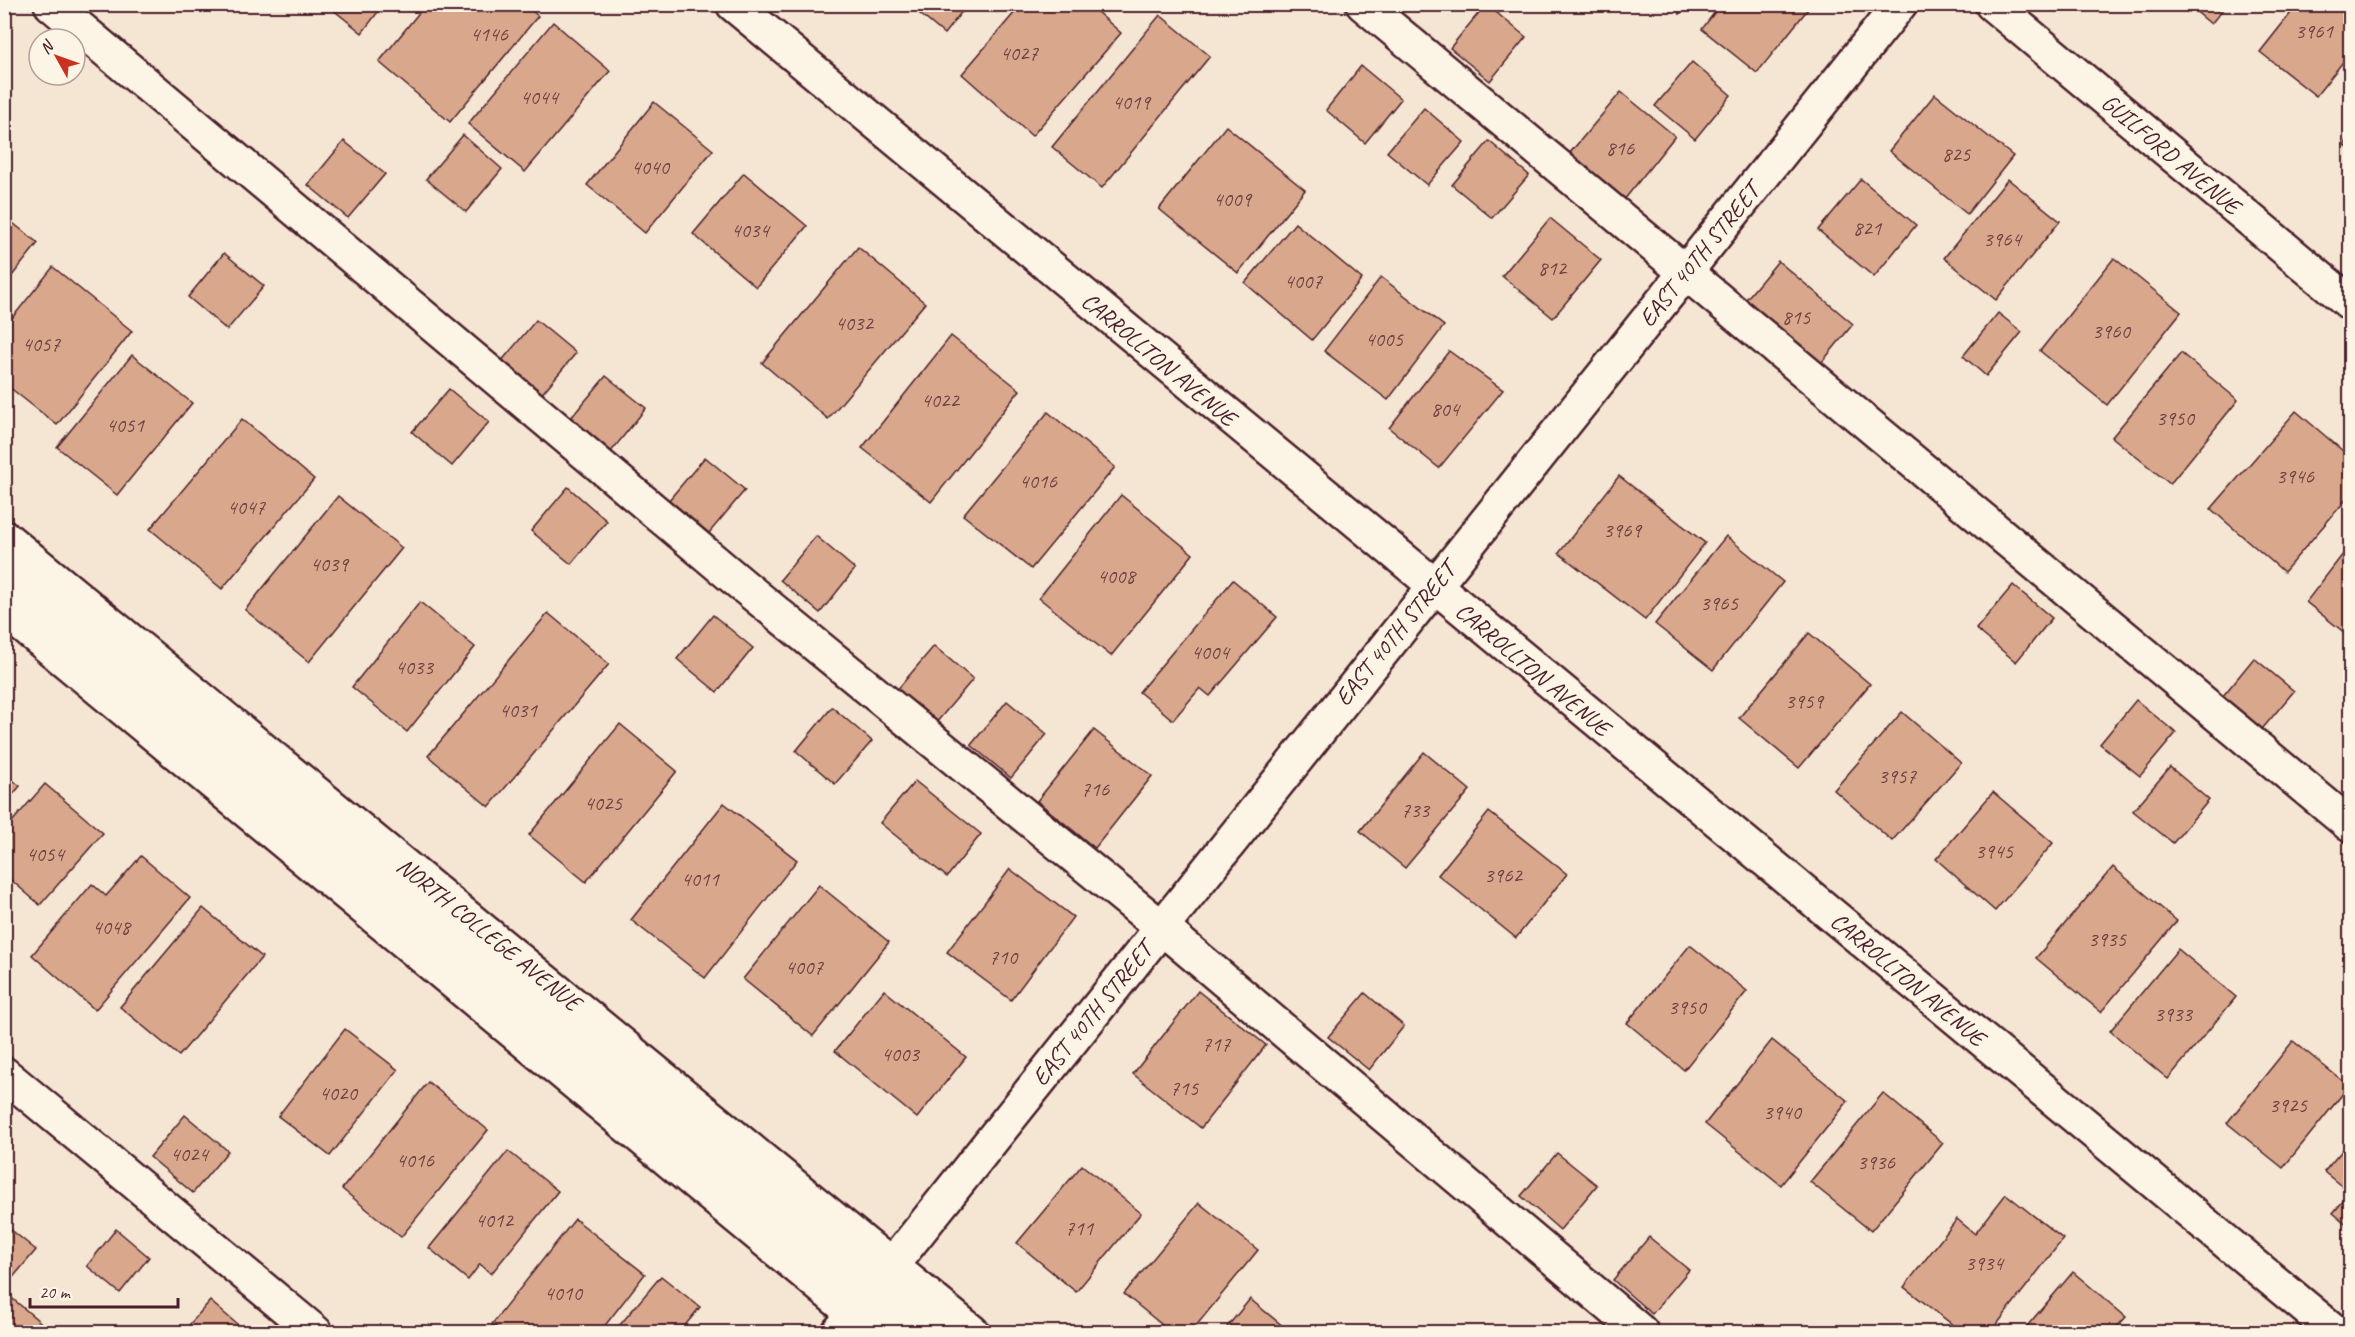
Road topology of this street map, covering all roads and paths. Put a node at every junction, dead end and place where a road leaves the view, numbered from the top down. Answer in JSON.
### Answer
{"nodes":[{"id":1,"x":51,"y":4,"type":"edge"},
{"id":2,"x":733,"y":4,"type":"edge"},
{"id":3,"x":1363,"y":4,"type":"edge"},
{"id":4,"x":1900,"y":4,"type":"edge"},
{"id":5,"x":1992,"y":4,"type":"edge"},
{"id":6,"x":1686,"y":271,"type":"junction"},
{"id":7,"x":2350,"y":303,"type":"edge"},
{"id":8,"x":4,"y":537,"type":"edge"},
{"id":9,"x":4,"y":573,"type":"edge"},
{"id":10,"x":1434,"y":586,"type":"junction"},
{"id":11,"x":4,"y":610,"type":"edge"},
{"id":12,"x":2350,"y":825,"type":"edge"},
{"id":13,"x":1161,"y":927,"type":"junction"},
{"id":14,"x":4,"y":1074,"type":"edge"},
{"id":15,"x":892,"y":1264,"type":"junction"},
{"id":16,"x":856,"y":1326,"type":"edge"},
{"id":17,"x":315,"y":1332,"type":"edge"},
{"id":18,"x":925,"y":1332,"type":"edge"},
{"id":19,"x":972,"y":1332,"type":"edge"},
{"id":20,"x":1641,"y":1332,"type":"edge"},
{"id":21,"x":2335,"y":1332,"type":"edge"}],
"edges":[{"from":1,"to":13,"type":"street"},
{"from":2,"to":10,"type":"street","name":"CARROLLTON AVENUE"},
{"from":3,"to":6,"type":"street"},
{"from":4,"to":6,"type":"street","name":"EAST 40TH STREET"},
{"from":5,"to":7,"type":"street","name":"GUILFORD AVENUE"},
{"from":6,"to":10,"type":"street","name":"EAST 40TH STREET"},
{"from":6,"to":12,"type":"street"},
{"from":8,"to":15,"type":"street","name":"NORTH COLLEGE AVENUE"},
{"from":9,"to":18,"type":"street","name":"NORTH COLLEGE AVENUE"},
{"from":10,"to":13,"type":"street","name":"EAST 40TH STREET"},
{"from":10,"to":21,"type":"street","name":"CARROLLTON AVENUE"},
{"from":11,"to":16,"type":"street"},
{"from":13,"to":15,"type":"street","name":"EAST 40TH STREET"},
{"from":13,"to":20,"type":"street"},
{"from":14,"to":17,"type":"street"},
{"from":15,"to":19,"type":"street","name":"NORTH COLLEGE AVENUE"}]}
